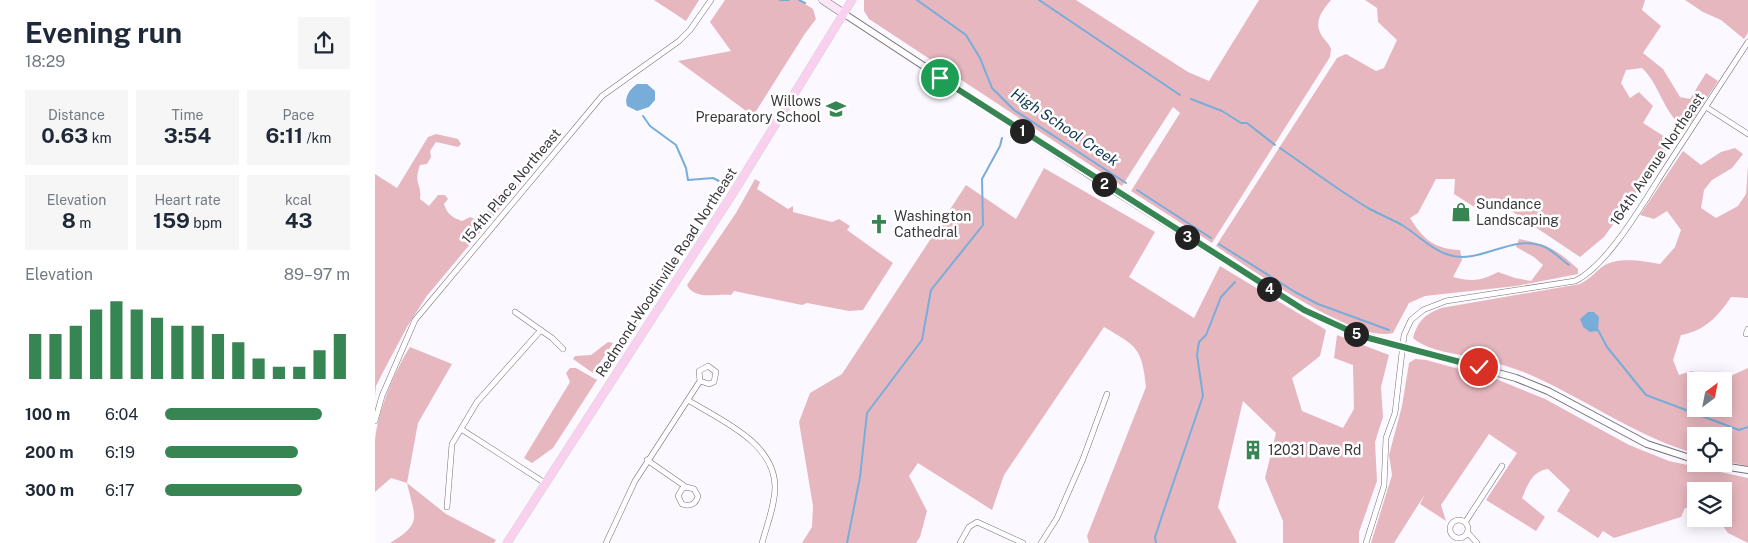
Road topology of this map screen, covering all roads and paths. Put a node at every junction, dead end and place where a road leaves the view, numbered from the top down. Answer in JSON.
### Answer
{"nodes":[{"id":1,"x":711,"y":0,"type":"edge"},
{"id":2,"x":823,"y":0,"type":"edge"},
{"id":3,"x":851,"y":0,"type":"edge"},
{"id":4,"x":843,"y":13,"type":"junction"},
{"id":5,"x":1748,"y":42,"type":"edge"},
{"id":6,"x":1706,"y":107,"type":"junction"},
{"id":7,"x":1748,"y":134,"type":"edge"},
{"id":8,"x":515,"y":312,"type":"dead end"},
{"id":9,"x":541,"y":330,"type":"junction"},
{"id":10,"x":1402,"y":347,"type":"junction"},
{"id":11,"x":563,"y":349,"type":"dead end"},
{"id":12,"x":700,"y":381,"type":"dead end"},
{"id":13,"x":1107,"y":394,"type":"dead end"},
{"id":14,"x":688,"y":400,"type":"junction"},
{"id":15,"x":375,"y":422,"type":"edge"},
{"id":16,"x":461,"y":429,"type":"junction"},
{"id":17,"x":1687,"y":457,"type":"edge"},
{"id":18,"x":647,"y":460,"type":"junction"},
{"id":19,"x":1502,"y":466,"type":"dead end"},
{"id":20,"x":1732,"y":467,"type":"edge"},
{"id":21,"x":1748,"y":470,"type":"edge"},
{"id":22,"x":545,"y":483,"type":"junction"},
{"id":23,"x":686,"y":487,"type":"dead end"},
{"id":24,"x":447,"y":507,"type":"dead end"},
{"id":25,"x":1466,"y":521,"type":"junction"},
{"id":26,"x":1468,"y":533,"type":"junction"},
{"id":27,"x":507,"y":543,"type":"edge"},
{"id":28,"x":606,"y":543,"type":"edge"},
{"id":29,"x":762,"y":543,"type":"edge"},
{"id":30,"x":960,"y":543,"type":"edge"},
{"id":31,"x":1023,"y":543,"type":"edge"},
{"id":32,"x":1041,"y":543,"type":"edge"},
{"id":33,"x":1366,"y":543,"type":"edge"},
{"id":34,"x":1477,"y":543,"type":"edge"}],
"edges":[{"from":1,"to":15,"type":"street","name":"154th Place Northeast"},
{"from":2,"to":4,"type":"main road"},
{"from":3,"to":4,"type":"main road","name":"Redmond-Woodinville Road Northeast"},
{"from":4,"to":10,"type":"street"},
{"from":4,"to":22,"type":"main road","name":"Redmond-Woodinville Road Northeast"},
{"from":5,"to":6,"type":"street","name":"164th Avenue Northeast"},
{"from":6,"to":7,"type":"street"},
{"from":6,"to":10,"type":"street","name":"164th Avenue Northeast"},
{"from":8,"to":9,"type":"street"},
{"from":9,"to":11,"type":"street"},
{"from":9,"to":16,"type":"street"},
{"from":10,"to":17,"type":"street"},
{"from":10,"to":33,"type":"street"},
{"from":12,"to":14,"type":"street"},
{"from":13,"to":32,"type":"street"},
{"from":14,"to":18,"type":"street"},
{"from":14,"to":29,"type":"street"},
{"from":16,"to":22,"type":"street"},
{"from":16,"to":24,"type":"street"},
{"from":18,"to":23,"type":"street"},
{"from":18,"to":28,"type":"street"},
{"from":19,"to":25,"type":"street"},
{"from":20,"to":21,"type":"street"},
{"from":22,"to":27,"type":"main road","name":"Redmond-Woodinville Road Northeast"},
{"from":25,"to":26,"type":"street"},
{"from":25,"to":26,"type":"street"},
{"from":26,"to":34,"type":"street"},
{"from":30,"to":31,"type":"street"}]}
